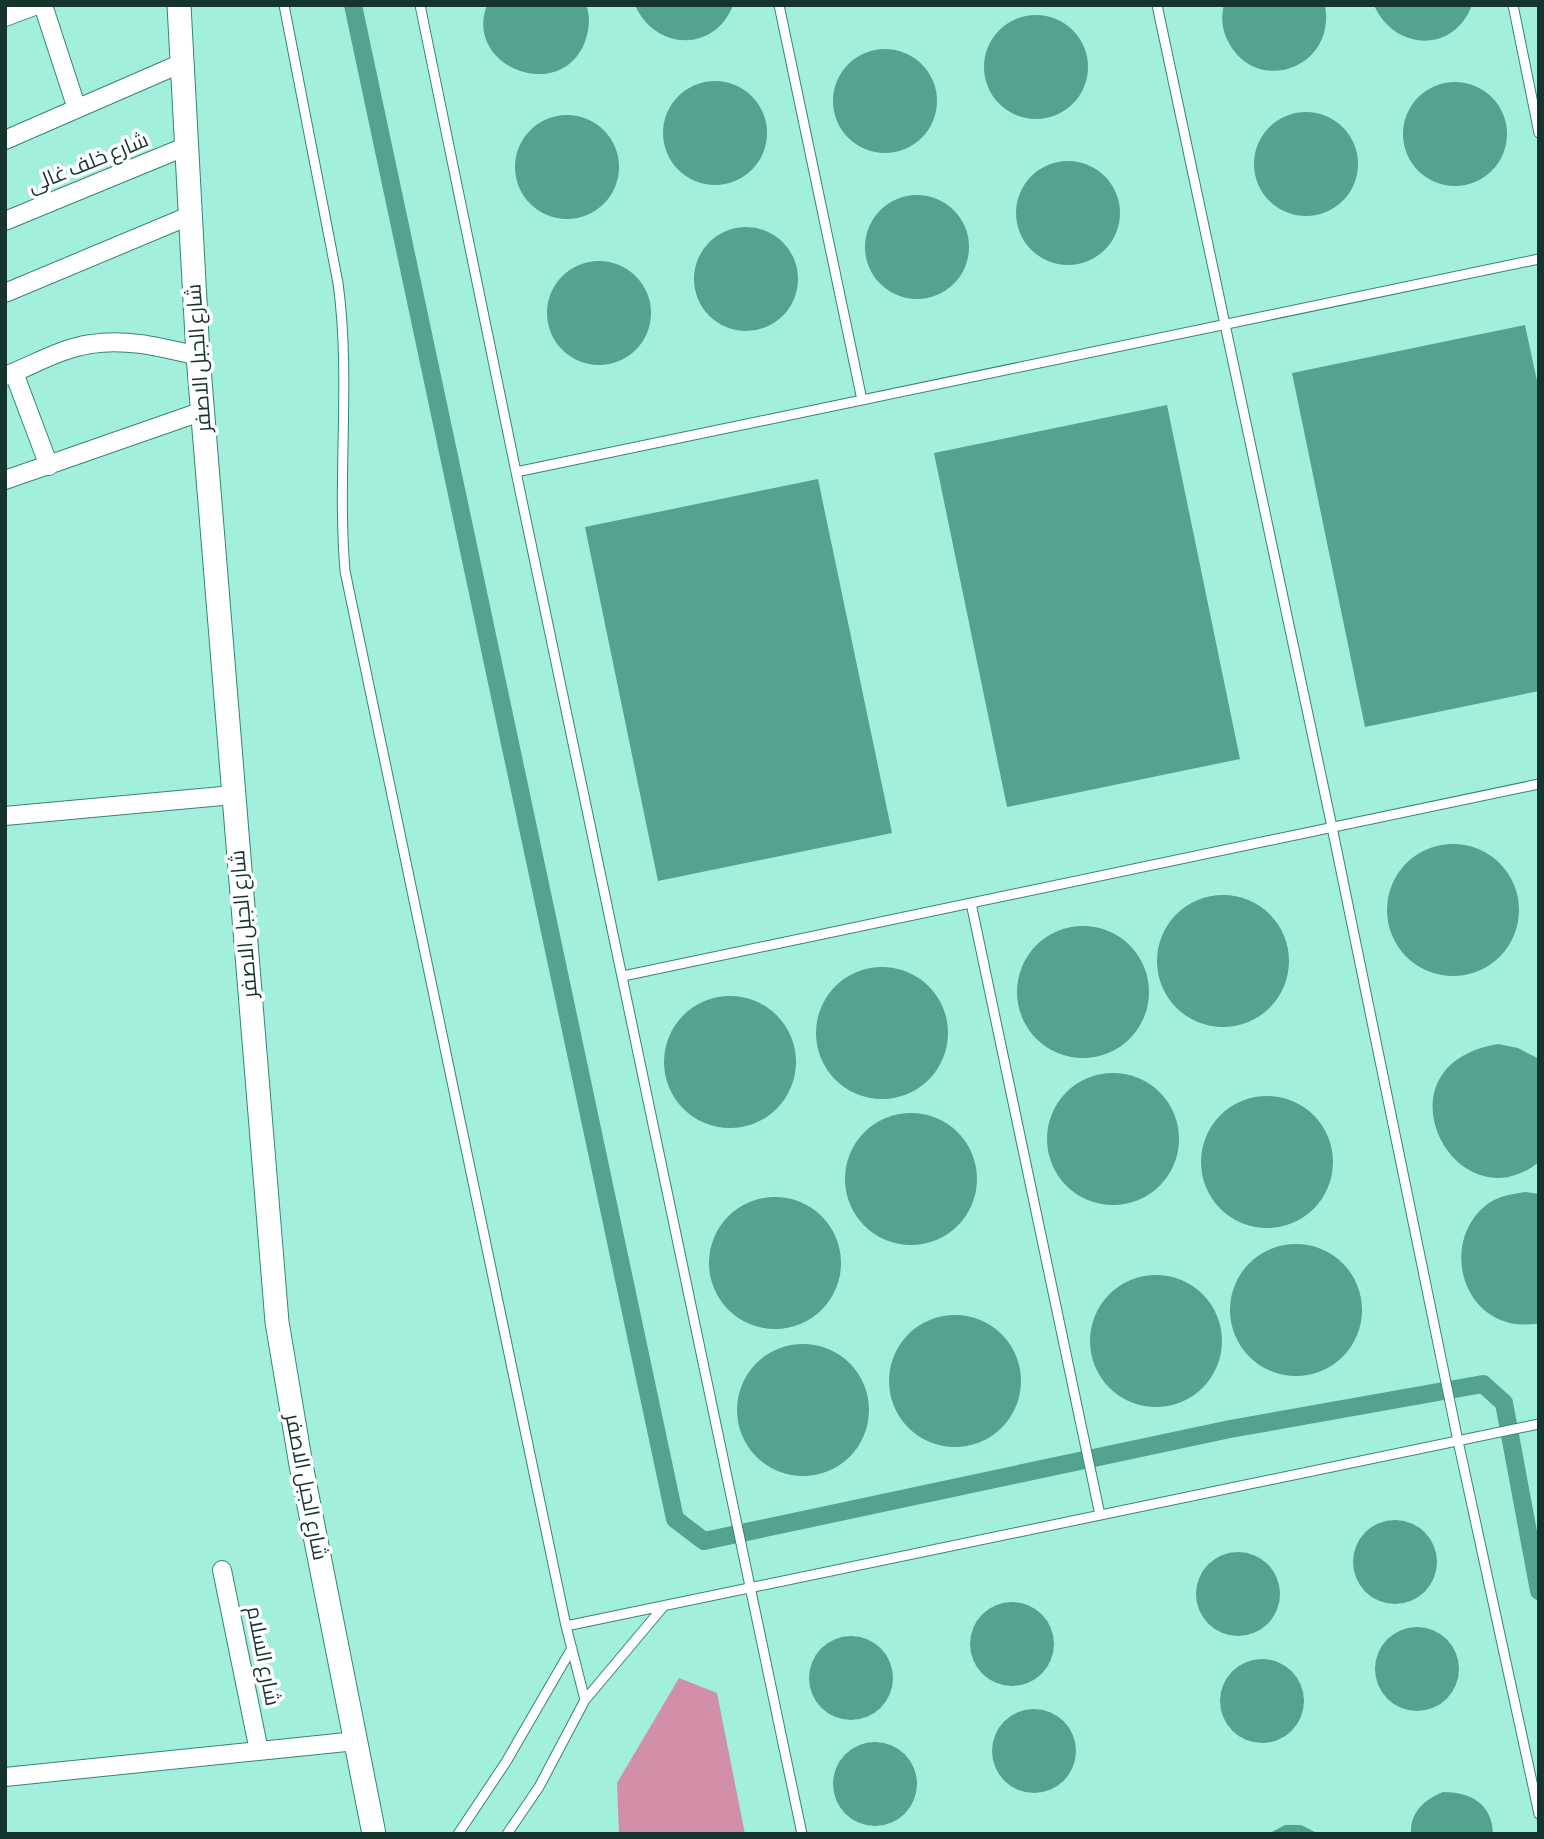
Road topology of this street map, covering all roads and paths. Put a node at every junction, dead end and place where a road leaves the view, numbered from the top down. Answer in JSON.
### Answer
{"nodes":[{"id":1,"x":37,"y":5,"type":"edge"},
{"id":2,"x":43,"y":5,"type":"edge"},
{"id":3,"x":179,"y":5,"type":"edge"},
{"id":4,"x":284,"y":5,"type":"edge"},
{"id":5,"x":420,"y":5,"type":"edge"},
{"id":6,"x":779,"y":5,"type":"edge"},
{"id":7,"x":1157,"y":5,"type":"edge"},
{"id":8,"x":1513,"y":5,"type":"edge"},
{"id":9,"x":5,"y":17,"type":"edge"},
{"id":10,"x":182,"y":63,"type":"junction"},
{"id":11,"x":78,"y":109,"type":"junction"},
{"id":12,"x":1539,"y":133,"type":"edge"},
{"id":13,"x":5,"y":139,"type":"edge"},
{"id":14,"x":187,"y":146,"type":"junction"},
{"id":15,"x":189,"y":216,"type":"junction"},
{"id":16,"x":5,"y":221,"type":"edge"},
{"id":17,"x":1539,"y":259,"type":"edge"},
{"id":18,"x":5,"y":293,"type":"edge"},
{"id":19,"x":1225,"y":324,"type":"junction"},
{"id":20,"x":198,"y":356,"type":"junction"},
{"id":21,"x":10,"y":375,"type":"edge"},
{"id":22,"x":862,"y":400,"type":"junction"},
{"id":23,"x":203,"y":411,"type":"junction"},
{"id":24,"x":49,"y":466,"type":"junction"},
{"id":25,"x":516,"y":472,"type":"junction"},
{"id":26,"x":5,"y":480,"type":"edge"},
{"id":27,"x":1539,"y":784,"type":"edge"},
{"id":28,"x":233,"y":795,"type":"junction"},
{"id":29,"x":5,"y":816,"type":"edge"},
{"id":30,"x":1332,"y":827,"type":"junction"},
{"id":31,"x":971,"y":903,"type":"junction"},
{"id":32,"x":623,"y":976,"type":"junction"},
{"id":33,"x":1539,"y":1423,"type":"edge"},
{"id":34,"x":1458,"y":1441,"type":"junction"},
{"id":35,"x":1100,"y":1515,"type":"junction"},
{"id":36,"x":222,"y":1570,"type":"dead end"},
{"id":37,"x":750,"y":1588,"type":"junction"},
{"id":38,"x":663,"y":1606,"type":"junction"},
{"id":39,"x":566,"y":1626,"type":"junction"},
{"id":40,"x":572,"y":1648,"type":"junction"},
{"id":41,"x":585,"y":1700,"type":"junction"},
{"id":42,"x":356,"y":1741,"type":"junction"},
{"id":43,"x":259,"y":1751,"type":"junction"},
{"id":44,"x":5,"y":1777,"type":"edge"},
{"id":45,"x":1539,"y":1814,"type":"edge"},
{"id":46,"x":374,"y":1834,"type":"edge"},
{"id":47,"x":458,"y":1834,"type":"edge"},
{"id":48,"x":508,"y":1834,"type":"edge"},
{"id":49,"x":802,"y":1834,"type":"edge"}],
"edges":[{"from":1,"to":9,"type":"street"},
{"from":2,"to":11,"type":"street"},
{"from":3,"to":10,"type":"street","name":"شارع الجبل الاصفر"},
{"from":4,"to":39,"type":"lane"},
{"from":5,"to":25,"type":"lane"},
{"from":6,"to":22,"type":"lane"},
{"from":7,"to":19,"type":"lane"},
{"from":8,"to":12,"type":"lane"},
{"from":10,"to":11,"type":"street"},
{"from":10,"to":14,"type":"street","name":"شارع الجبل الاصفر"},
{"from":11,"to":13,"type":"street"},
{"from":14,"to":15,"type":"street","name":"شارع الجبل الاصفر"},
{"from":14,"to":16,"type":"street","name":"شارع خلف غالى"},
{"from":15,"to":18,"type":"street"},
{"from":15,"to":20,"type":"street","name":"شارع الجبل الاصفر"},
{"from":17,"to":19,"type":"lane"},
{"from":19,"to":22,"type":"lane"},
{"from":19,"to":30,"type":"lane"},
{"from":20,"to":21,"type":"street"},
{"from":20,"to":23,"type":"street","name":"شارع الجبل الاصفر"},
{"from":21,"to":24,"type":"street"},
{"from":22,"to":25,"type":"lane"},
{"from":23,"to":24,"type":"street"},
{"from":23,"to":28,"type":"street","name":"شارع الجبل الاصفر"},
{"from":24,"to":26,"type":"street"},
{"from":25,"to":32,"type":"lane"},
{"from":27,"to":30,"type":"lane"},
{"from":28,"to":29,"type":"street"},
{"from":28,"to":42,"type":"street","name":"شارع الجبل الاصفر"},
{"from":30,"to":31,"type":"lane"},
{"from":30,"to":34,"type":"lane"},
{"from":31,"to":32,"type":"lane"},
{"from":31,"to":35,"type":"lane"},
{"from":32,"to":37,"type":"lane"},
{"from":33,"to":34,"type":"lane"},
{"from":34,"to":35,"type":"lane"},
{"from":34,"to":45,"type":"lane"},
{"from":35,"to":37,"type":"lane"},
{"from":36,"to":43,"type":"street","name":"شارع السلام"},
{"from":37,"to":38,"type":"lane"},
{"from":37,"to":49,"type":"lane"},
{"from":38,"to":39,"type":"lane"},
{"from":38,"to":41,"type":"lane"},
{"from":39,"to":40,"type":"lane"},
{"from":40,"to":41,"type":"lane"},
{"from":40,"to":47,"type":"lane"},
{"from":41,"to":48,"type":"lane"},
{"from":42,"to":43,"type":"street"},
{"from":42,"to":46,"type":"street","name":"شارع الجبل الاصفر"},
{"from":43,"to":44,"type":"street"}]}
